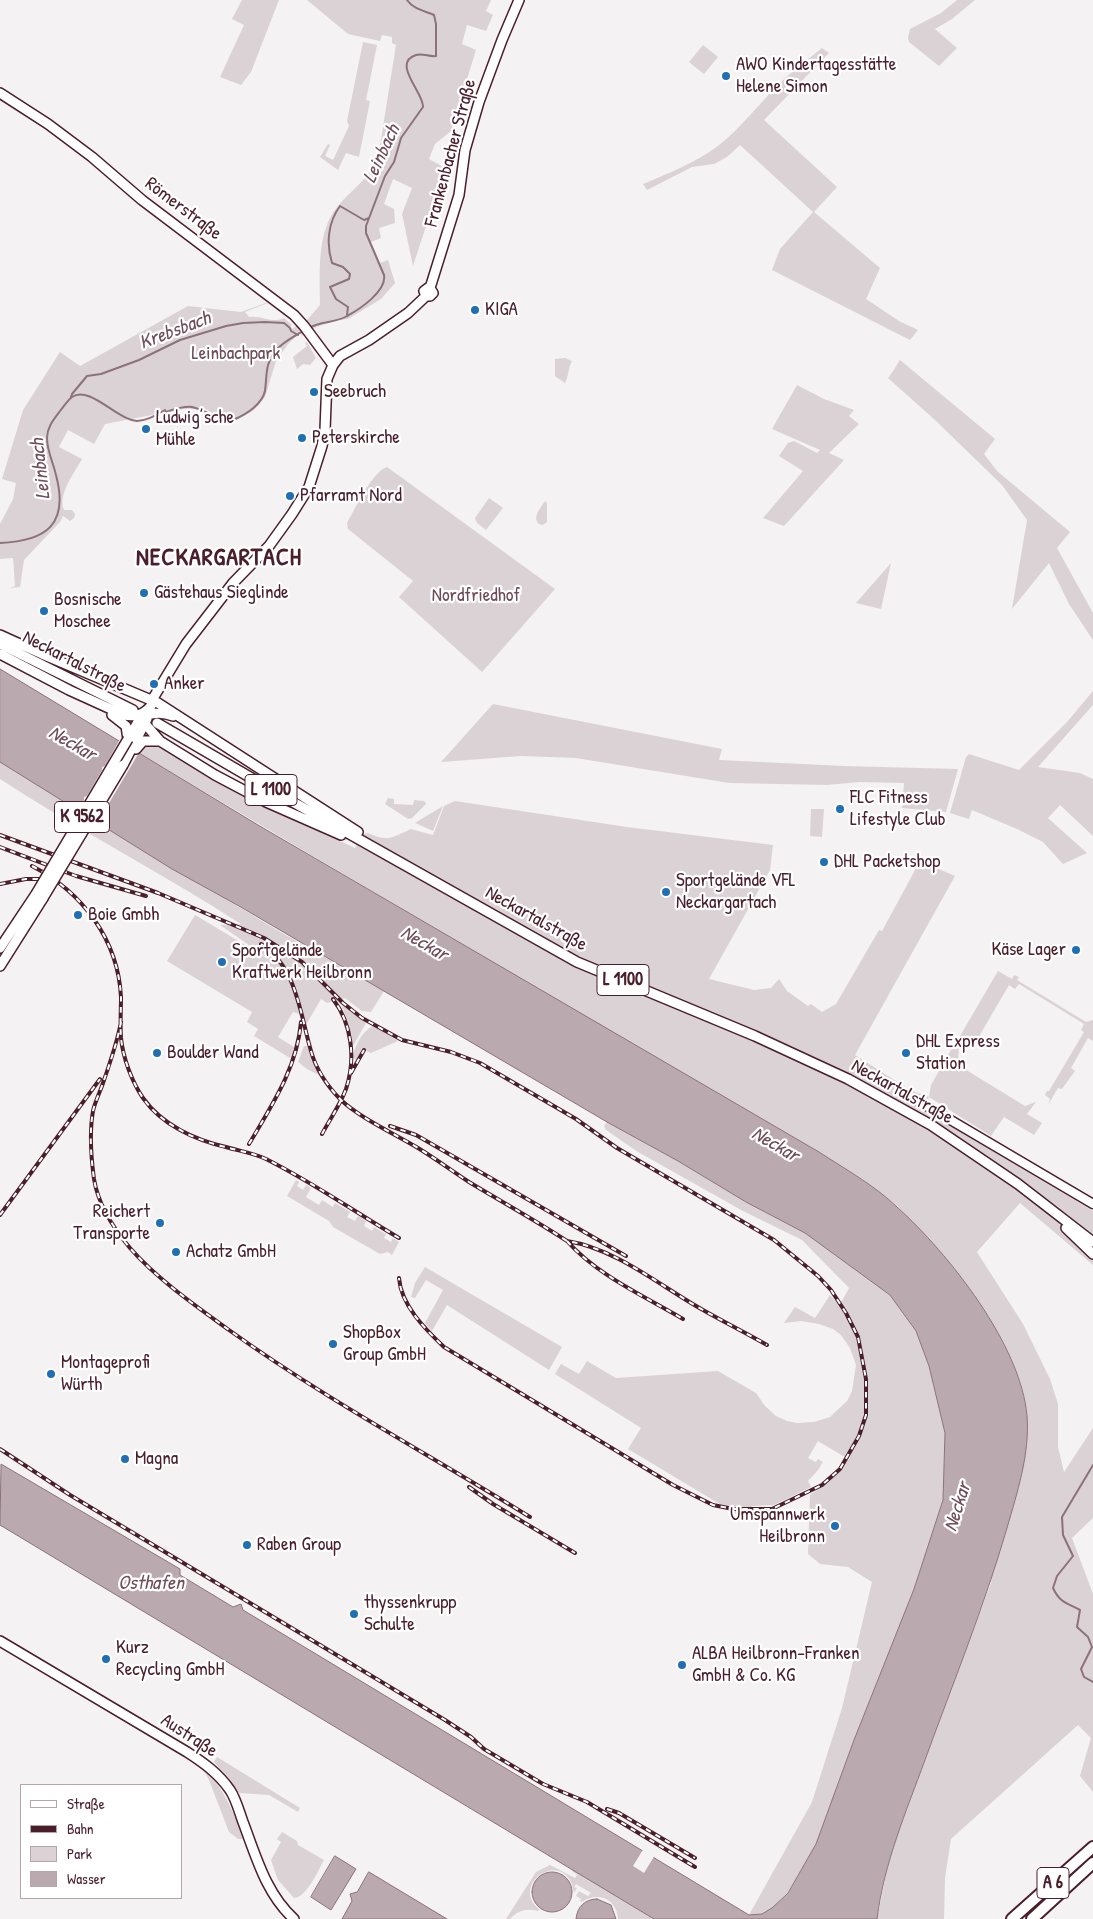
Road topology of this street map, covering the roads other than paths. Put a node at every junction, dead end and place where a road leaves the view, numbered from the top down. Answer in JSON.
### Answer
{"nodes":[{"id":1,"x":519,"y":0,"type":"edge"},
{"id":2,"x":0,"y":93,"type":"edge"},
{"id":3,"x":333,"y":365,"type":"junction"},
{"id":4,"x":0,"y":635,"type":"edge"},
{"id":5,"x":0,"y":644,"type":"edge"},
{"id":6,"x":0,"y":654,"type":"edge"},
{"id":7,"x":69,"y":690,"type":"junction"},
{"id":8,"x":133,"y":710,"type":"dead end"},
{"id":9,"x":147,"y":713,"type":"junction"},
{"id":10,"x":157,"y":724,"type":"dead end"},
{"id":11,"x":218,"y":741,"type":"junction"},
{"id":12,"x":160,"y":742,"type":"junction"},
{"id":13,"x":134,"y":743,"type":"junction"},
{"id":14,"x":386,"y":854,"type":"junction"},
{"id":15,"x":409,"y":866,"type":"junction"},
{"id":16,"x":39,"y":896,"type":"junction"},
{"id":17,"x":0,"y":948,"type":"edge"},
{"id":18,"x":0,"y":966,"type":"edge"},
{"id":19,"x":915,"y":1099,"type":"dead end"},
{"id":20,"x":1037,"y":1200,"type":"junction"},
{"id":21,"x":1093,"y":1204,"type":"edge"},
{"id":22,"x":1093,"y":1242,"type":"edge"},
{"id":23,"x":1093,"y":1254,"type":"edge"},
{"id":24,"x":0,"y":1640,"type":"edge"},
{"id":25,"x":1093,"y":1847,"type":"edge"},
{"id":26,"x":1093,"y":1863,"type":"edge"},
{"id":27,"x":294,"y":1919,"type":"edge"},
{"id":28,"x":1012,"y":1919,"type":"edge"},
{"id":29,"x":1032,"y":1919,"type":"edge"}],
"edges":[{"from":1,"to":3,"type":"main road","name":"Frankenbacher Straße"},
{"from":2,"to":3,"type":"main road","name":"Römerstraße"},
{"from":3,"to":9,"type":"main road","number":"K 9562"},
{"from":4,"to":9,"type":"main road"},
{"from":5,"to":8,"type":"main road","name":"Neckartalstraße"},
{"from":6,"to":7,"type":"main road"},
{"from":7,"to":9,"type":"main road"},
{"from":7,"to":13,"type":"main road"},
{"from":9,"to":11,"type":"main road"},
{"from":9,"to":11,"type":"main road"},
{"from":9,"to":12,"type":"main road"},
{"from":9,"to":13,"type":"main road","number":"K 9562"},
{"from":10,"to":14,"type":"main road","name":"Neckartalstraße","number":"L 1100"},
{"from":11,"to":15,"type":"main road"},
{"from":12,"to":13,"type":"main road"},
{"from":12,"to":14,"type":"main road"},
{"from":13,"to":16,"type":"main road","number":"K 9562","bridge":true},
{"from":13,"to":16,"type":"main road","number":"K 9562","bridge":true},
{"from":14,"to":15,"type":"main road","name":"Neckartalstraße","number":"L 1100"},
{"from":15,"to":20,"type":"main road","name":"Neckartalstraße","number":"L 1100"},
{"from":16,"to":17,"type":"main road","number":"K 9562"},
{"from":16,"to":18,"type":"main road","number":"K 9562"},
{"from":19,"to":21,"type":"street"},
{"from":20,"to":22,"type":"main road","name":"Neckartalstraße","number":"L 1100"},
{"from":20,"to":23,"type":"main road","name":"Neckartalstraße","number":"L 1100"},
{"from":24,"to":27,"type":"main road","name":"Austraße"},
{"from":25,"to":28,"type":"highway","number":"A 6"},
{"from":26,"to":29,"type":"highway","number":"A 6"}]}
